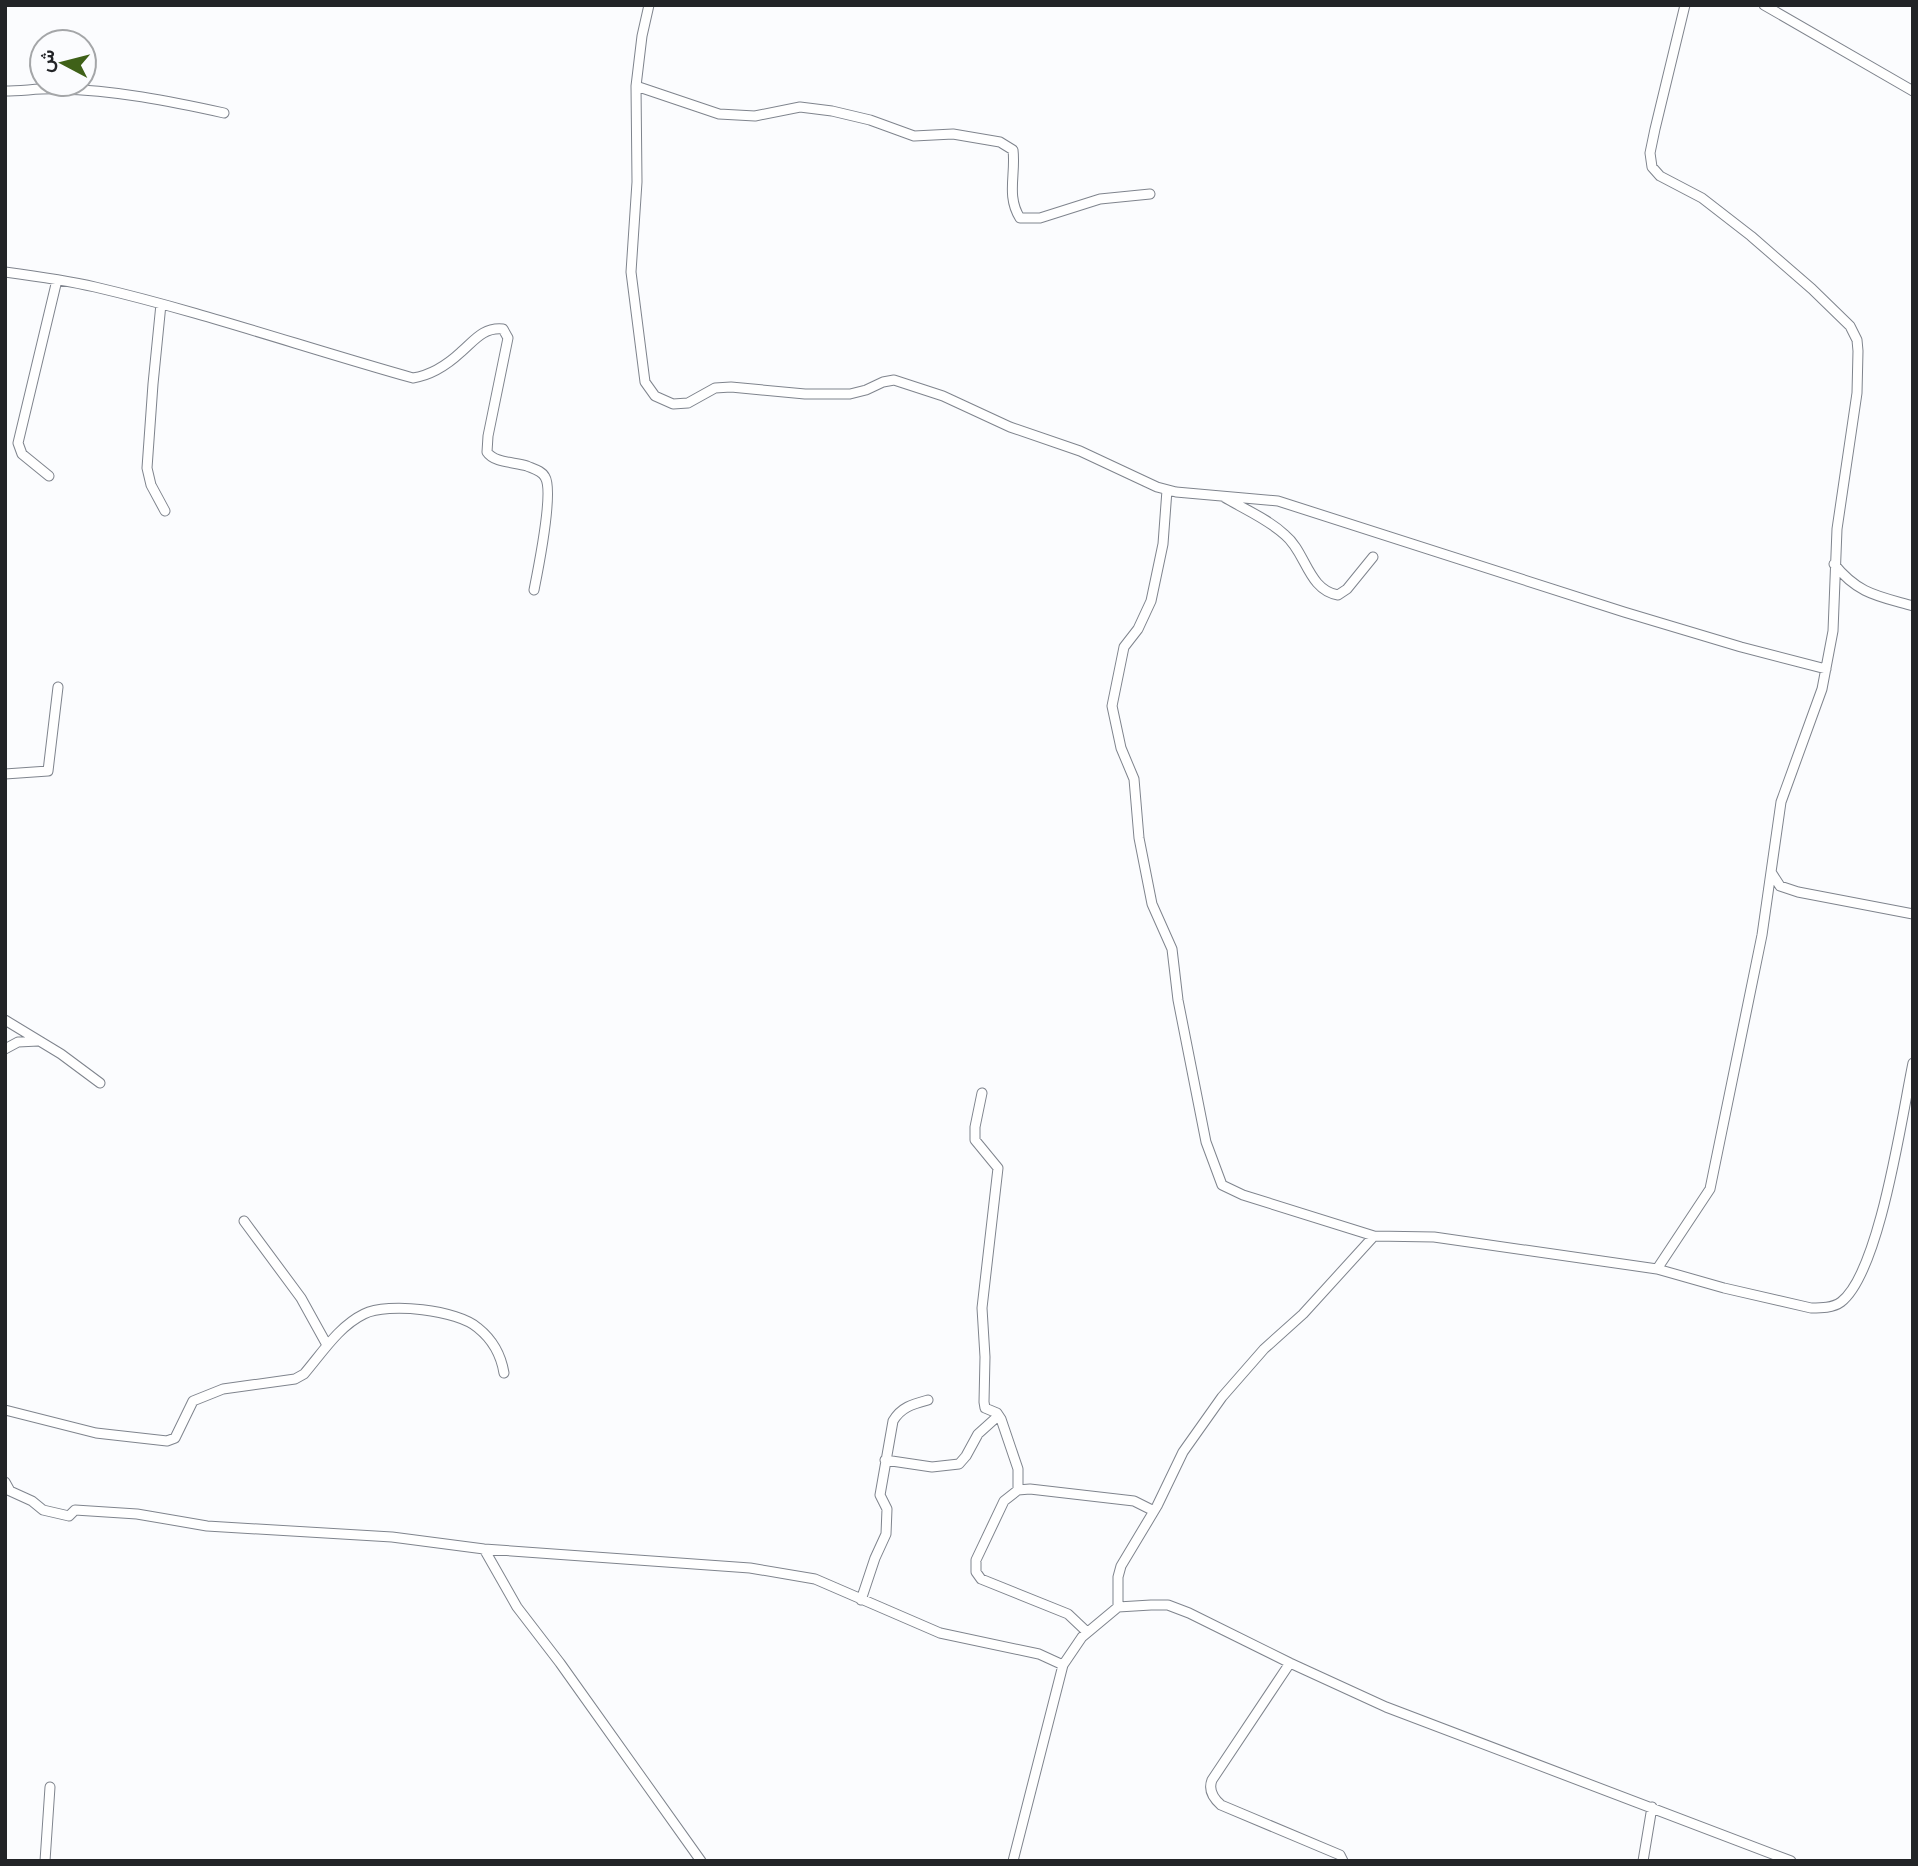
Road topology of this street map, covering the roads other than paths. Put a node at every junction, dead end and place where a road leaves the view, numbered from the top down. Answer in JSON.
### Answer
{"nodes":[{"id":1,"x":649,"y":5,"type":"edge"},
{"id":2,"x":1685,"y":5,"type":"edge"},
{"id":3,"x":1764,"y":5,"type":"edge"},
{"id":4,"x":636,"y":86,"type":"junction"},
{"id":5,"x":5,"y":91,"type":"edge"},
{"id":6,"x":1913,"y":91,"type":"edge"},
{"id":7,"x":224,"y":113,"type":"dead end"},
{"id":8,"x":1150,"y":194,"type":"dead end"},
{"id":9,"x":5,"y":272,"type":"edge"},
{"id":10,"x":57,"y":280,"type":"junction"},
{"id":11,"x":161,"y":304,"type":"junction"},
{"id":12,"x":49,"y":476,"type":"dead end"},
{"id":13,"x":1167,"y":490,"type":"junction"},
{"id":14,"x":1222,"y":496,"type":"junction"},
{"id":15,"x":165,"y":511,"type":"dead end"},
{"id":16,"x":1373,"y":557,"type":"dead end"},
{"id":17,"x":1835,"y":564,"type":"junction"},
{"id":18,"x":534,"y":590,"type":"dead end"},
{"id":19,"x":1913,"y":606,"type":"edge"},
{"id":20,"x":1826,"y":669,"type":"junction"},
{"id":21,"x":58,"y":687,"type":"dead end"},
{"id":22,"x":5,"y":775,"type":"edge"},
{"id":23,"x":1771,"y":872,"type":"junction"},
{"id":24,"x":1913,"y":914,"type":"edge"},
{"id":25,"x":5,"y":1020,"type":"edge"},
{"id":26,"x":40,"y":1041,"type":"junction"},
{"id":27,"x":5,"y":1049,"type":"edge"},
{"id":28,"x":1913,"y":1063,"type":"edge"},
{"id":29,"x":1911,"y":1078,"type":"edge"},
{"id":30,"x":100,"y":1083,"type":"dead end"},
{"id":31,"x":982,"y":1093,"type":"dead end"},
{"id":32,"x":244,"y":1221,"type":"dead end"},
{"id":33,"x":1374,"y":1236,"type":"junction"},
{"id":34,"x":1657,"y":1269,"type":"junction"},
{"id":35,"x":327,"y":1345,"type":"junction"},
{"id":36,"x":504,"y":1373,"type":"dead end"},
{"id":37,"x":928,"y":1400,"type":"dead end"},
{"id":38,"x":5,"y":1409,"type":"edge"},
{"id":39,"x":998,"y":1416,"type":"junction"},
{"id":40,"x":885,"y":1460,"type":"junction"},
{"id":41,"x":5,"y":1482,"type":"edge"},
{"id":42,"x":1018,"y":1490,"type":"junction"},
{"id":43,"x":8,"y":1493,"type":"edge"},
{"id":44,"x":1154,"y":1511,"type":"junction"},
{"id":45,"x":484,"y":1549,"type":"junction"},
{"id":46,"x":861,"y":1600,"type":"junction"},
{"id":47,"x":1118,"y":1607,"type":"junction"},
{"id":48,"x":1087,"y":1632,"type":"junction"},
{"id":49,"x":1290,"y":1663,"type":"junction"},
{"id":50,"x":1063,"y":1665,"type":"junction"},
{"id":51,"x":50,"y":1787,"type":"dead end"},
{"id":52,"x":1652,"y":1807,"type":"junction"},
{"id":53,"x":46,"y":1861,"type":"edge"},
{"id":54,"x":701,"y":1861,"type":"edge"},
{"id":55,"x":1013,"y":1861,"type":"edge"},
{"id":56,"x":1343,"y":1861,"type":"edge"},
{"id":57,"x":1643,"y":1861,"type":"edge"},
{"id":58,"x":1791,"y":1861,"type":"edge"}],
"edges":[{"from":1,"to":4,"type":"street"},
{"from":2,"to":17,"type":"street"},
{"from":3,"to":6,"type":"street"},
{"from":4,"to":8,"type":"street"},
{"from":4,"to":13,"type":"street"},
{"from":5,"to":7,"type":"street"},
{"from":9,"to":10,"type":"street"},
{"from":10,"to":11,"type":"street"},
{"from":10,"to":12,"type":"street"},
{"from":11,"to":15,"type":"street"},
{"from":11,"to":18,"type":"street"},
{"from":13,"to":14,"type":"street"},
{"from":13,"to":33,"type":"street"},
{"from":14,"to":16,"type":"street"},
{"from":14,"to":20,"type":"street"},
{"from":17,"to":19,"type":"street"},
{"from":17,"to":20,"type":"street"},
{"from":20,"to":23,"type":"street"},
{"from":21,"to":22,"type":"street"},
{"from":23,"to":24,"type":"street"},
{"from":23,"to":34,"type":"street"},
{"from":25,"to":26,"type":"street"},
{"from":26,"to":27,"type":"street"},
{"from":26,"to":30,"type":"street"},
{"from":28,"to":29,"type":"street"},
{"from":29,"to":34,"type":"street"},
{"from":31,"to":39,"type":"street"},
{"from":32,"to":35,"type":"street"},
{"from":33,"to":34,"type":"street"},
{"from":33,"to":44,"type":"street"},
{"from":35,"to":36,"type":"street"},
{"from":35,"to":38,"type":"street"},
{"from":37,"to":40,"type":"street"},
{"from":39,"to":40,"type":"street"},
{"from":39,"to":42,"type":"street"},
{"from":40,"to":46,"type":"street"},
{"from":41,"to":43,"type":"street"},
{"from":42,"to":44,"type":"street"},
{"from":42,"to":48,"type":"street"},
{"from":43,"to":45,"type":"street"},
{"from":44,"to":47,"type":"street"},
{"from":45,"to":46,"type":"street"},
{"from":45,"to":54,"type":"street"},
{"from":46,"to":50,"type":"street"},
{"from":47,"to":48,"type":"street"},
{"from":47,"to":49,"type":"street"},
{"from":48,"to":50,"type":"street"},
{"from":49,"to":52,"type":"street"},
{"from":49,"to":56,"type":"street"},
{"from":50,"to":55,"type":"street"},
{"from":51,"to":53,"type":"street"},
{"from":52,"to":57,"type":"street"},
{"from":52,"to":58,"type":"street"}]}
